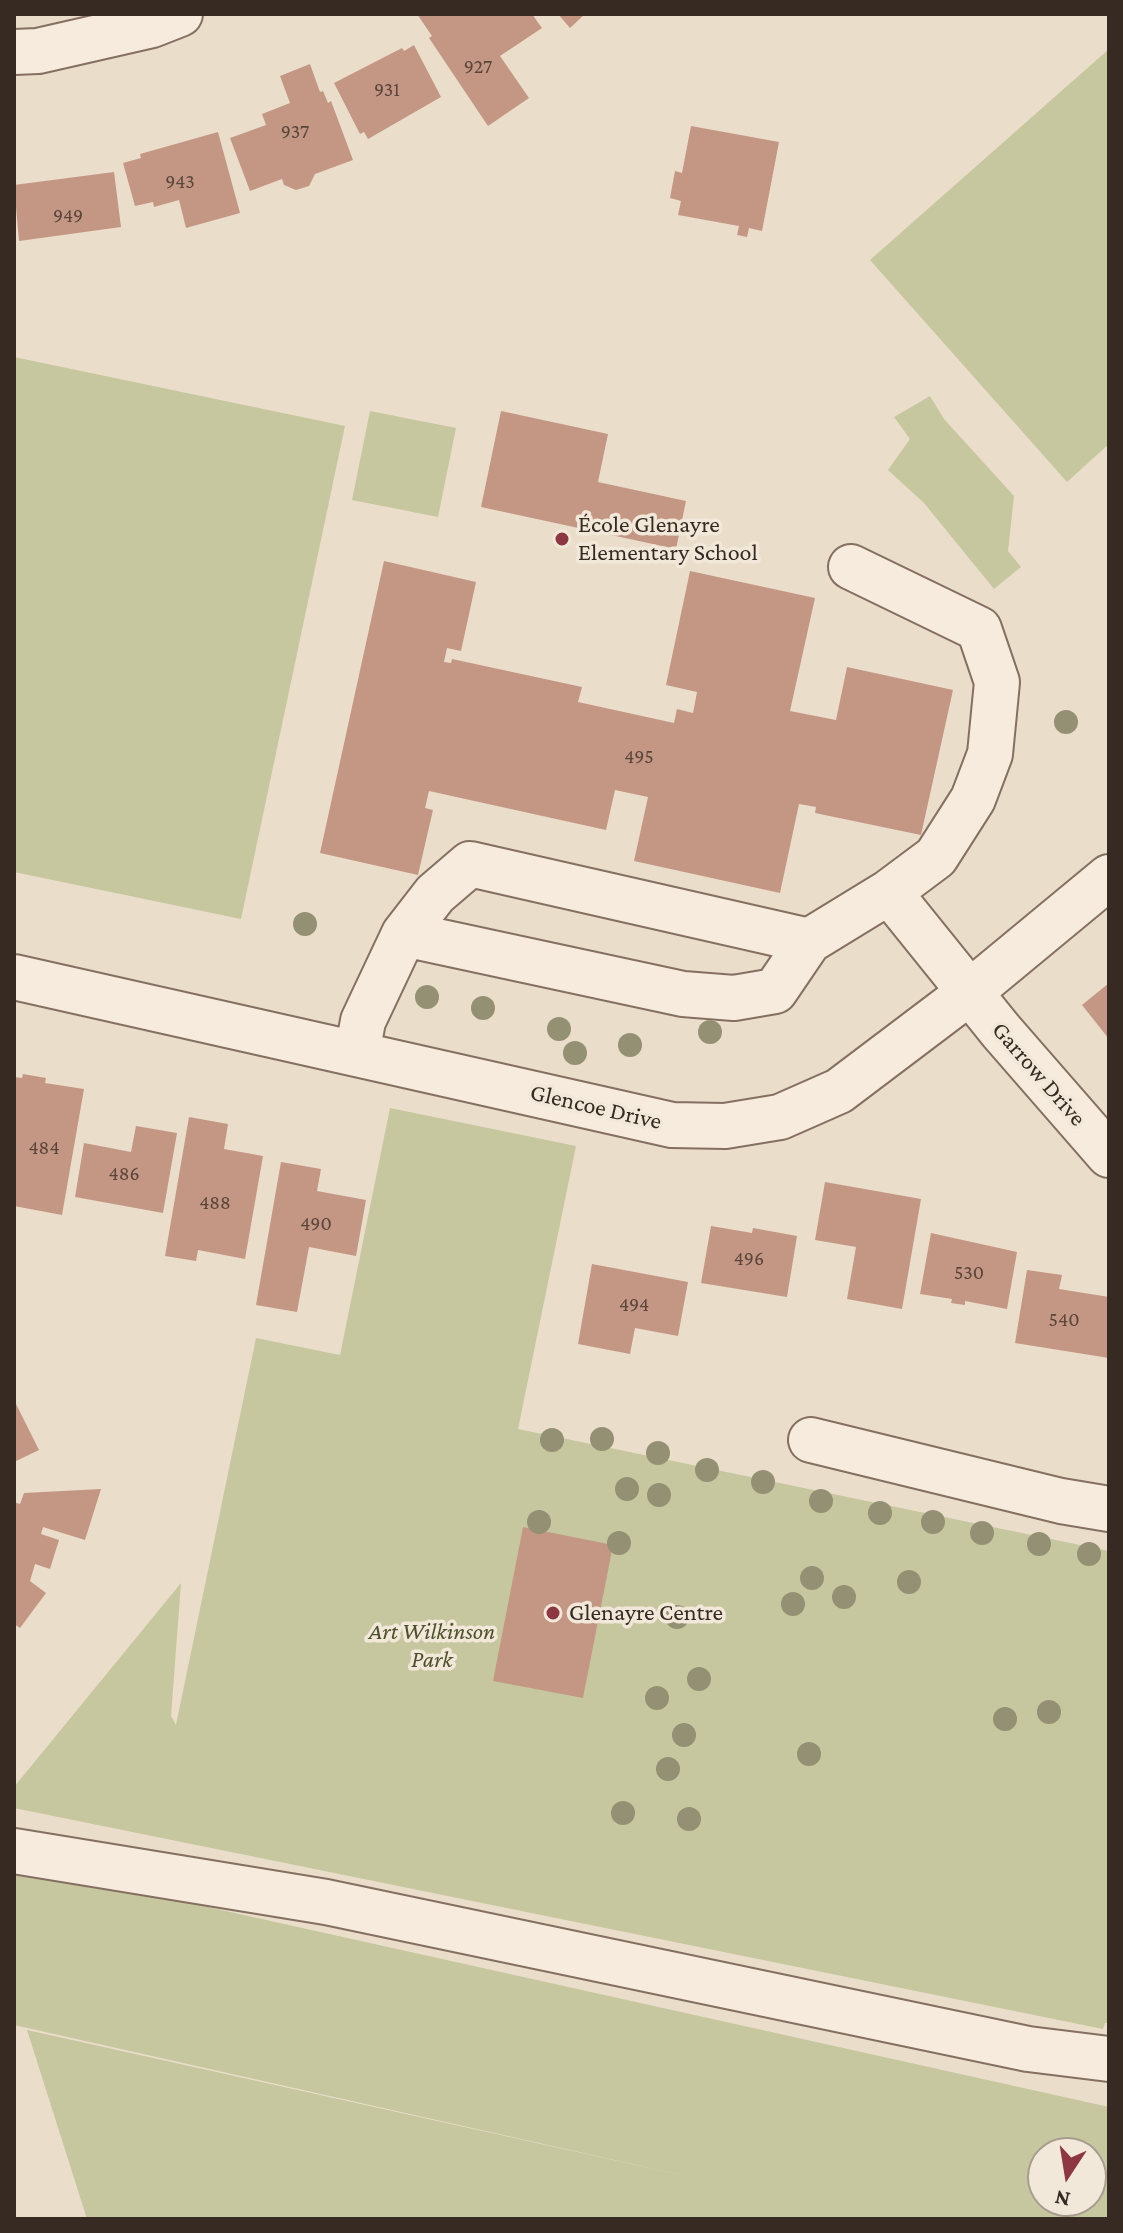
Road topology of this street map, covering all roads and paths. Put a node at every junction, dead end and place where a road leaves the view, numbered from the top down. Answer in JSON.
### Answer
{"nodes":[{"id":1,"x":180,"y":14,"type":"edge"},
{"id":2,"x":14,"y":52,"type":"edge"},
{"id":3,"x":851,"y":567,"type":"dead end"},
{"id":4,"x":1109,"y":877,"type":"edge"},
{"id":5,"x":889,"y":892,"type":"junction"},
{"id":6,"x":404,"y":934,"type":"junction"},
{"id":7,"x":809,"y":941,"type":"junction"},
{"id":8,"x":14,"y":977,"type":"edge"},
{"id":9,"x":970,"y":992,"type":"junction"},
{"id":10,"x":357,"y":1054,"type":"junction"},
{"id":11,"x":1109,"y":1155,"type":"edge"},
{"id":12,"x":811,"y":1440,"type":"dead end"},
{"id":13,"x":1109,"y":1509,"type":"edge"},
{"id":14,"x":14,"y":1851,"type":"edge"},
{"id":15,"x":1109,"y":2059,"type":"edge"}],
"edges":[{"from":1,"to":2,"type":"street"},
{"from":3,"to":5,"type":"street"},
{"from":4,"to":9,"type":"street","name":"Glencoe Drive"},
{"from":5,"to":7,"type":"street"},
{"from":5,"to":9,"type":"street","name":"Garrow Drive"},
{"from":6,"to":7,"type":"street"},
{"from":6,"to":7,"type":"street"},
{"from":6,"to":10,"type":"street"},
{"from":8,"to":10,"type":"street","name":"Glencoe Drive"},
{"from":9,"to":10,"type":"street","name":"Glencoe Drive"},
{"from":9,"to":11,"type":"street","name":"Garrow Drive"},
{"from":12,"to":13,"type":"street"},
{"from":14,"to":15,"type":"street"}]}
